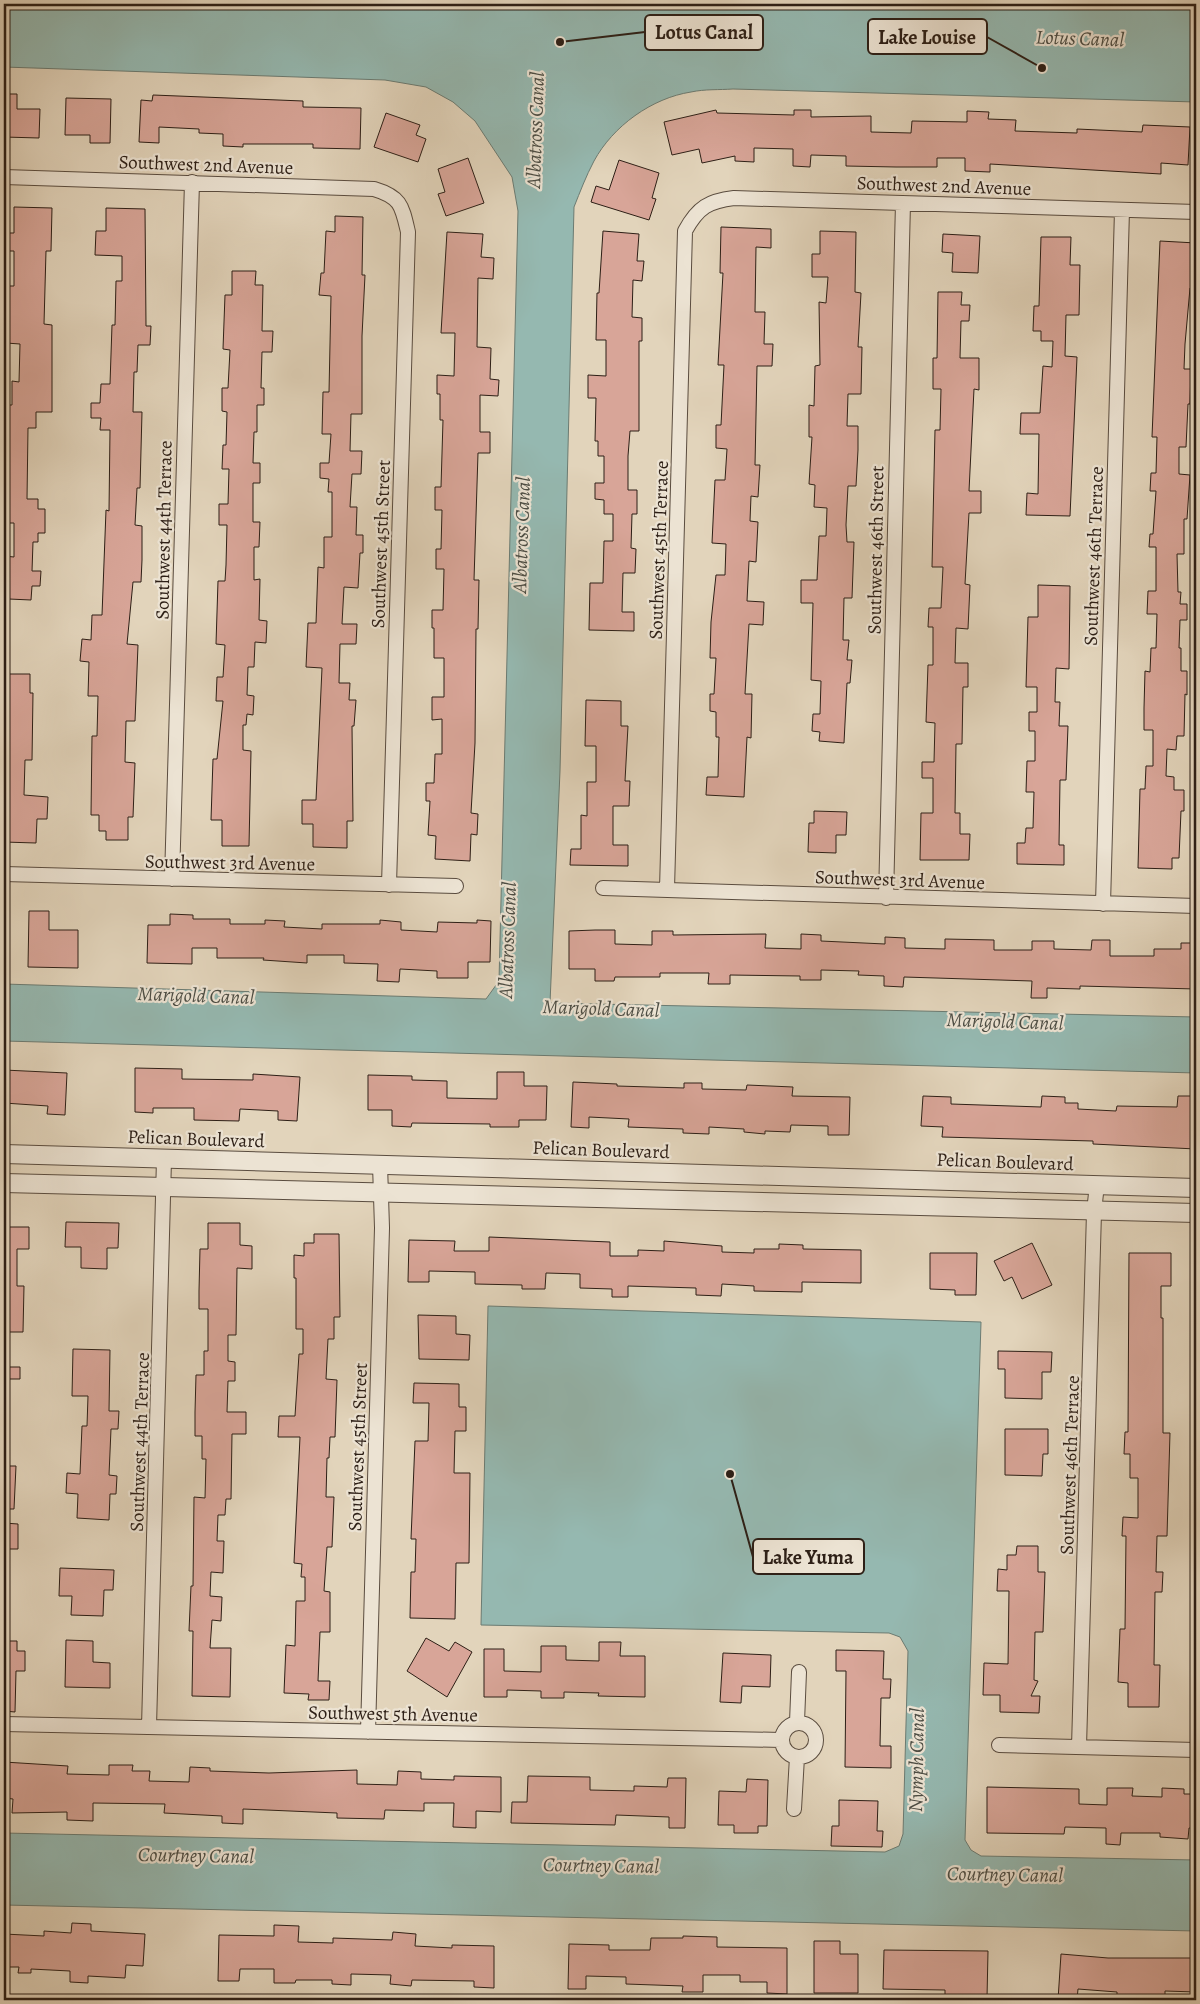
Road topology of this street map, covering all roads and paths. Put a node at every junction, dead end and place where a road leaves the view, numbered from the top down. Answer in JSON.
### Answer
{"nodes":[{"id":1,"x":4,"y":177,"type":"edge"},
{"id":2,"x":192,"y":182,"type":"junction"},
{"id":3,"x":903,"y":202,"type":"junction"},
{"id":4,"x":402,"y":206,"type":"joint"},
{"id":5,"x":1122,"y":210,"type":"junction"},
{"id":6,"x":1196,"y":212,"type":"edge"},
{"id":7,"x":694,"y":214,"type":"joint"},
{"id":8,"x":4,"y":874,"type":"edge"},
{"id":9,"x":172,"y":879,"type":"junction"},
{"id":10,"x":389,"y":885,"type":"junction"},
{"id":11,"x":456,"y":886,"type":"dead end"},
{"id":12,"x":603,"y":888,"type":"dead end"},
{"id":13,"x":667,"y":889,"type":"junction"},
{"id":14,"x":886,"y":898,"type":"junction"},
{"id":15,"x":1103,"y":904,"type":"junction"},
{"id":16,"x":1196,"y":906,"type":"edge"},
{"id":17,"x":4,"y":1154,"type":"edge"},
{"id":18,"x":164,"y":1158,"type":"junction"},
{"id":19,"x":380,"y":1164,"type":"junction"},
{"id":20,"x":4,"y":1183,"type":"edge"},
{"id":21,"x":1097,"y":1184,"type":"junction"},
{"id":22,"x":164,"y":1187,"type":"junction"},
{"id":23,"x":1196,"y":1188,"type":"edge"},
{"id":24,"x":382,"y":1194,"type":"junction"},
{"id":25,"x":1094,"y":1212,"type":"junction"},
{"id":26,"x":1196,"y":1213,"type":"edge"},
{"id":27,"x":799,"y":1672,"type":"dead end"},
{"id":28,"x":797,"y":1722,"type":"junction"},
{"id":29,"x":4,"y":1724,"type":"edge"},
{"id":30,"x":149,"y":1727,"type":"junction"},
{"id":31,"x":368,"y":1732,"type":"junction"},
{"id":32,"x":781,"y":1740,"type":"junction"},
{"id":33,"x":999,"y":1745,"type":"dead end"},
{"id":34,"x":1080,"y":1747,"type":"junction"},
{"id":35,"x":1196,"y":1750,"type":"edge"},
{"id":36,"x":797,"y":1757,"type":"junction"},
{"id":37,"x":794,"y":1809,"type":"dead end"}],
"edges":[{"from":1,"to":2,"type":"street","name":"Southwest 2nd Avenue"},
{"from":2,"to":4,"type":"street","name":"Southwest 2nd Avenue"},
{"from":2,"to":9,"type":"street","name":"Southwest 44th Terrace"},
{"from":3,"to":5,"type":"street","name":"Southwest 2nd Avenue"},
{"from":3,"to":7,"type":"street","name":"Southwest 2nd Avenue"},
{"from":3,"to":14,"type":"street","name":"Southwest 46th Street"},
{"from":4,"to":10,"type":"street","name":"Southwest 45th Street"},
{"from":5,"to":6,"type":"street","name":"Southwest 2nd Avenue"},
{"from":5,"to":15,"type":"street","name":"Southwest 46th Terrace"},
{"from":7,"to":13,"type":"street","name":"Southwest 45th Terrace"},
{"from":8,"to":9,"type":"street","name":"Southwest 3rd Avenue"},
{"from":9,"to":10,"type":"street","name":"Southwest 3rd Avenue"},
{"from":10,"to":11,"type":"street","name":"Southwest 3rd Avenue"},
{"from":12,"to":13,"type":"street","name":"Southwest 3rd Avenue"},
{"from":13,"to":14,"type":"street","name":"Southwest 3rd Avenue"},
{"from":14,"to":15,"type":"street","name":"Southwest 3rd Avenue"},
{"from":15,"to":16,"type":"street","name":"Southwest 3rd Avenue"},
{"from":17,"to":18,"type":"street","name":"Pelican Boulevard"},
{"from":18,"to":19,"type":"street","name":"Pelican Boulevard"},
{"from":18,"to":22,"type":"street","name":"Southwest 44th Terrace"},
{"from":19,"to":21,"type":"street","name":"Pelican Boulevard"},
{"from":19,"to":24,"type":"street","name":"Southwest 45th Street"},
{"from":20,"to":22,"type":"street"},
{"from":21,"to":23,"type":"street","name":"Pelican Boulevard"},
{"from":21,"to":25,"type":"street","name":"Southwest 46th Terrace"},
{"from":22,"to":24,"type":"street"},
{"from":22,"to":30,"type":"street","name":"Southwest 44th Terrace"},
{"from":24,"to":25,"type":"street"},
{"from":24,"to":31,"type":"street","name":"Southwest 45th Street"},
{"from":25,"to":26,"type":"street"},
{"from":25,"to":34,"type":"street","name":"Southwest 46th Terrace"},
{"from":27,"to":28,"type":"street"},
{"from":28,"to":32,"type":"street"},
{"from":28,"to":36,"type":"street"},
{"from":29,"to":30,"type":"street","name":"Southwest 5th Avenue"},
{"from":30,"to":31,"type":"street","name":"Southwest 5th Avenue"},
{"from":31,"to":32,"type":"street","name":"Southwest 5th Avenue"},
{"from":32,"to":36,"type":"street"},
{"from":33,"to":34,"type":"street"},
{"from":34,"to":35,"type":"street"},
{"from":36,"to":37,"type":"street"}]}
